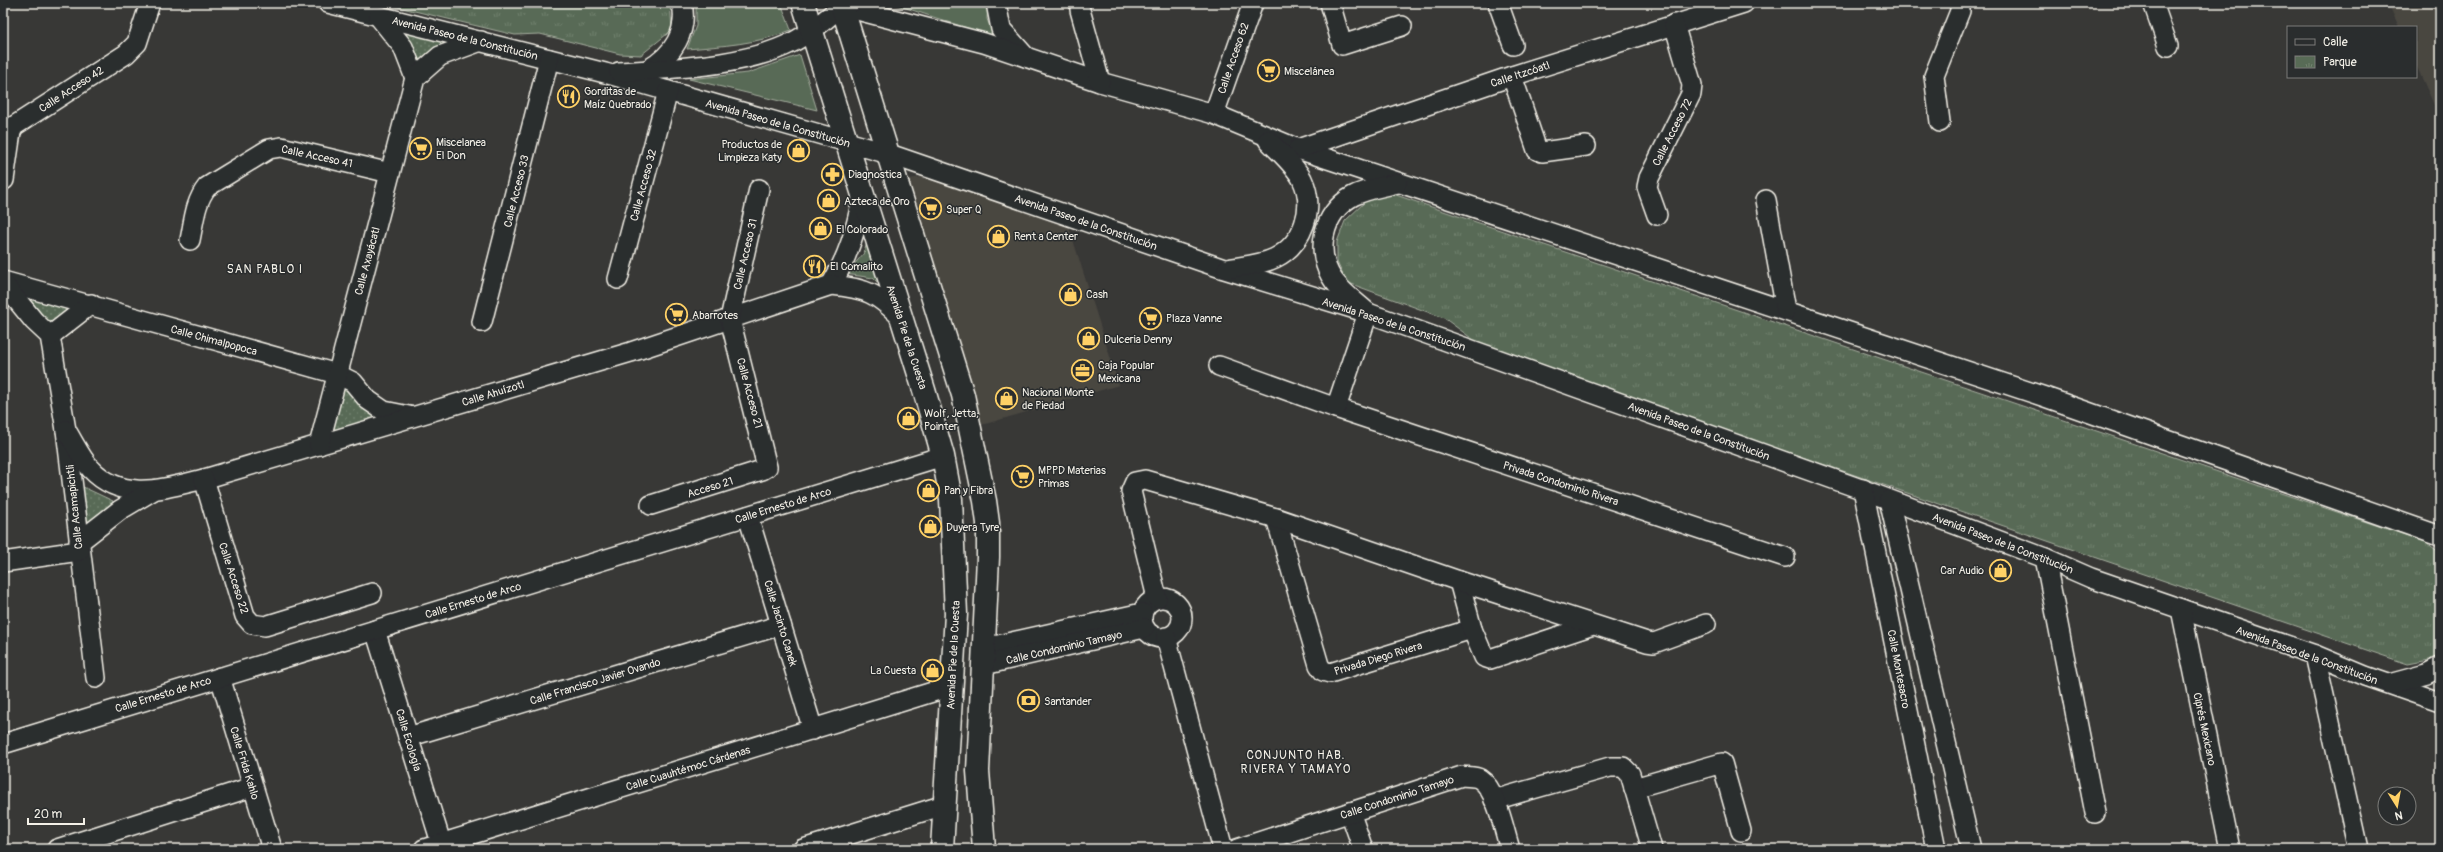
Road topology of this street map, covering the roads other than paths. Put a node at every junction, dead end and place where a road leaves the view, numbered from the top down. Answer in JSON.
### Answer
{"nodes":[{"id":1,"x":150,"y":3,"type":"edge"},
{"id":2,"x":328,"y":3,"type":"edge"},
{"id":3,"x":682,"y":3,"type":"edge"},
{"id":4,"x":803,"y":3,"type":"edge"},
{"id":5,"x":996,"y":3,"type":"edge"},
{"id":6,"x":1253,"y":3,"type":"edge"},
{"id":7,"x":1330,"y":3,"type":"edge"},
{"id":8,"x":1498,"y":3,"type":"edge"},
{"id":9,"x":1744,"y":3,"type":"edge"},
{"id":10,"x":1960,"y":3,"type":"edge"},
{"id":11,"x":2153,"y":3,"type":"edge"},
{"id":12,"x":843,"y":4,"type":"edge"},
{"id":13,"x":1080,"y":10,"type":"dead end"},
{"id":14,"x":378,"y":16,"type":"junction"},
{"id":15,"x":1674,"y":24,"type":"junction"},
{"id":16,"x":1402,"y":26,"type":"dead end"},
{"id":17,"x":811,"y":30,"type":"junction"},
{"id":18,"x":481,"y":41,"type":"junction"},
{"id":19,"x":1513,"y":45,"type":"dead end"},
{"id":20,"x":2168,"y":46,"type":"dead end"},
{"id":21,"x":1026,"y":57,"type":"junction"},
{"id":22,"x":549,"y":59,"type":"junction"},
{"id":23,"x":649,"y":69,"type":"junction"},
{"id":24,"x":605,"y":73,"type":"junction"},
{"id":25,"x":1512,"y":76,"type":"junction"},
{"id":26,"x":415,"y":78,"type":"junction"},
{"id":27,"x":1100,"y":82,"type":"junction"},
{"id":28,"x":668,"y":91,"type":"junction"},
{"id":29,"x":1214,"y":114,"type":"junction"},
{"id":30,"x":1940,"y":122,"type":"dead end"},
{"id":31,"x":1265,"y":137,"type":"junction"},
{"id":32,"x":846,"y":142,"type":"junction"},
{"id":33,"x":1586,"y":146,"type":"dead end"},
{"id":34,"x":1298,"y":149,"type":"junction"},
{"id":35,"x":889,"y":154,"type":"junction"},
{"id":36,"x":390,"y":173,"type":"junction"},
{"id":37,"x":4,"y":180,"type":"dead end"},
{"id":38,"x":1397,"y":183,"type":"junction"},
{"id":39,"x":759,"y":189,"type":"dead end"},
{"id":40,"x":862,"y":198,"type":"junction"},
{"id":41,"x":1766,"y":200,"type":"dead end"},
{"id":42,"x":1657,"y":215,"type":"dead end"},
{"id":43,"x":190,"y":240,"type":"dead end"},
{"id":44,"x":1224,"y":270,"type":"junction"},
{"id":45,"x":618,"y":279,"type":"dead end"},
{"id":46,"x":3,"y":282,"type":"edge"},
{"id":47,"x":831,"y":285,"type":"junction"},
{"id":48,"x":91,"y":304,"type":"junction"},
{"id":49,"x":1786,"y":310,"type":"junction"},
{"id":50,"x":1368,"y":313,"type":"junction"},
{"id":51,"x":902,"y":318,"type":"junction"},
{"id":52,"x":730,"y":319,"type":"junction"},
{"id":53,"x":482,"y":322,"type":"dead end"},
{"id":54,"x":50,"y":336,"type":"junction"},
{"id":55,"x":1219,"y":366,"type":"dead end"},
{"id":56,"x":338,"y":374,"type":"junction"},
{"id":57,"x":1336,"y":408,"type":"junction"},
{"id":58,"x":413,"y":417,"type":"junction"},
{"id":59,"x":66,"y":430,"type":"junction"},
{"id":60,"x":319,"y":445,"type":"junction"},
{"id":61,"x":943,"y":456,"type":"junction"},
{"id":62,"x":768,"y":466,"type":"joint"},
{"id":63,"x":204,"y":479,"type":"junction"},
{"id":64,"x":1863,"y":489,"type":"junction"},
{"id":65,"x":152,"y":491,"type":"junction"},
{"id":66,"x":1889,"y":500,"type":"junction"},
{"id":67,"x":651,"y":505,"type":"dead end"},
{"id":68,"x":748,"y":516,"type":"junction"},
{"id":69,"x":1276,"y":518,"type":"junction"},
{"id":70,"x":2439,"y":536,"type":"edge"},
{"id":71,"x":79,"y":546,"type":"junction"},
{"id":72,"x":1785,"y":557,"type":"dead end"},
{"id":73,"x":2045,"y":558,"type":"junction"},
{"id":74,"x":3,"y":562,"type":"edge"},
{"id":75,"x":1458,"y":581,"type":"junction"},
{"id":76,"x":372,"y":593,"type":"dead end"},
{"id":77,"x":1157,"y":598,"type":"junction"},
{"id":78,"x":2181,"y":609,"type":"junction"},
{"id":79,"x":1143,"y":621,"type":"junction"},
{"id":80,"x":1706,"y":624,"type":"dead end"},
{"id":81,"x":781,"y":625,"type":"junction"},
{"id":82,"x":1590,"y":626,"type":"junction"},
{"id":83,"x":1472,"y":629,"type":"junction"},
{"id":84,"x":376,"y":630,"type":"junction"},
{"id":85,"x":1166,"y":637,"type":"junction"},
{"id":86,"x":2315,"y":655,"type":"junction"},
{"id":87,"x":984,"y":657,"type":"junction"},
{"id":88,"x":2440,"y":667,"type":"edge"},
{"id":89,"x":220,"y":677,"type":"junction"},
{"id":90,"x":96,"y":678,"type":"dead end"},
{"id":91,"x":2390,"y":684,"type":"junction"},
{"id":92,"x":952,"y":686,"type":"junction"},
{"id":93,"x":2440,"y":702,"type":"edge"},
{"id":94,"x":813,"y":730,"type":"junction"},
{"id":95,"x":408,"y":737,"type":"junction"},
{"id":96,"x":3,"y":744,"type":"edge"},
{"id":97,"x":252,"y":787,"type":"junction"},
{"id":98,"x":1634,"y":788,"type":"junction"},
{"id":99,"x":1494,"y":800,"type":"junction"},
{"id":100,"x":944,"y":806,"type":"junction"},
{"id":101,"x":1350,"y":812,"type":"junction"},
{"id":102,"x":2095,"y":813,"type":"dead end"},
{"id":103,"x":1741,"y":831,"type":"dead end"},
{"id":104,"x":436,"y":847,"type":"edge"},
{"id":105,"x":58,"y":849,"type":"edge"},
{"id":106,"x":272,"y":849,"type":"edge"},
{"id":107,"x":803,"y":849,"type":"edge"},
{"id":108,"x":942,"y":849,"type":"edge"},
{"id":109,"x":984,"y":849,"type":"edge"},
{"id":110,"x":1224,"y":849,"type":"edge"},
{"id":111,"x":1237,"y":849,"type":"edge"},
{"id":112,"x":1363,"y":849,"type":"edge"},
{"id":113,"x":1510,"y":849,"type":"edge"},
{"id":114,"x":1652,"y":849,"type":"edge"},
{"id":115,"x":1936,"y":849,"type":"edge"},
{"id":116,"x":1971,"y":849,"type":"edge"},
{"id":117,"x":2230,"y":849,"type":"edge"},
{"id":118,"x":2358,"y":849,"type":"edge"}],
"edges":[{"from":1,"to":37,"type":"street","name":"Calle Acceso 42"},
{"from":2,"to":14,"type":"street","name":"Avenida Paseo de la Constitución"},
{"from":3,"to":23,"type":"street"},
{"from":4,"to":17,"type":"main road","name":"Avenida Pie de la Cuesta"},
{"from":5,"to":21,"type":"street"},
{"from":6,"to":29,"type":"street","name":"Calle Acceso 62"},
{"from":7,"to":16,"type":"street"},
{"from":8,"to":19,"type":"street"},
{"from":9,"to":15,"type":"street","name":"Calle Itzcóatl"},
{"from":10,"to":30,"type":"street"},
{"from":11,"to":20,"type":"street"},
{"from":12,"to":17,"type":"street"},
{"from":12,"to":21,"type":"street"},
{"from":12,"to":35,"type":"main road"},
{"from":13,"to":27,"type":"street"},
{"from":14,"to":18,"type":"street","name":"Avenida Paseo de la Constitución"},
{"from":14,"to":26,"type":"street"},
{"from":15,"to":25,"type":"street","name":"Calle Itzcóatl"},
{"from":15,"to":42,"type":"street","name":"Calle Acceso 72"},
{"from":17,"to":23,"type":"street"},
{"from":17,"to":32,"type":"main road","name":"Avenida Pie de la Cuesta"},
{"from":18,"to":22,"type":"street","name":"Avenida Paseo de la Constitución"},
{"from":18,"to":26,"type":"street"},
{"from":21,"to":27,"type":"street"},
{"from":22,"to":24,"type":"street","name":"Avenida Paseo de la Constitución"},
{"from":22,"to":53,"type":"street","name":"Calle Acceso 33"},
{"from":23,"to":24,"type":"street"},
{"from":24,"to":28,"type":"street","name":"Avenida Paseo de la Constitución"},
{"from":25,"to":33,"type":"street"},
{"from":25,"to":34,"type":"street","name":"Calle Itzcóatl"},
{"from":26,"to":36,"type":"street","name":"Calle Axayácatl"},
{"from":27,"to":29,"type":"street"},
{"from":28,"to":32,"type":"street","name":"Avenida Paseo de la Constitución"},
{"from":28,"to":45,"type":"street","name":"Calle Acceso 32"},
{"from":29,"to":31,"type":"street"},
{"from":31,"to":34,"type":"street"},
{"from":31,"to":44,"type":"street"},
{"from":32,"to":35,"type":"street","name":"Avenida Paseo de la Constitución"},
{"from":32,"to":40,"type":"main road","name":"Avenida Pie de la Cuesta"},
{"from":34,"to":38,"type":"street"},
{"from":35,"to":44,"type":"street","name":"Avenida Paseo de la Constitución"},
{"from":35,"to":87,"type":"main road"},
{"from":36,"to":43,"type":"street","name":"Calle Acceso 41"},
{"from":36,"to":56,"type":"street","name":"Calle Axayácatl"},
{"from":38,"to":49,"type":"street"},
{"from":38,"to":50,"type":"street"},
{"from":39,"to":52,"type":"street","name":"Calle Acceso 31"},
{"from":40,"to":47,"type":"street"},
{"from":40,"to":51,"type":"main road","name":"Avenida Pie de la Cuesta"},
{"from":41,"to":49,"type":"street"},
{"from":44,"to":50,"type":"street","name":"Avenida Paseo de la Constitución"},
{"from":46,"to":48,"type":"street","name":"Calle Chimalpopoca"},
{"from":46,"to":54,"type":"street"},
{"from":47,"to":51,"type":"street","name":"Calle Ahuízotl"},
{"from":47,"to":52,"type":"street","name":"Calle Ahuízotl"},
{"from":48,"to":54,"type":"street"},
{"from":48,"to":56,"type":"street","name":"Calle Chimalpopoca"},
{"from":49,"to":70,"type":"street"},
{"from":50,"to":57,"type":"street"},
{"from":50,"to":64,"type":"street","name":"Avenida Paseo de la Constitución"},
{"from":51,"to":61,"type":"main road","name":"Avenida Pie de la Cuesta"},
{"from":52,"to":58,"type":"street","name":"Calle Ahuízotl"},
{"from":52,"to":62,"type":"street","name":"Calle Acceso 21"},
{"from":54,"to":59,"type":"street","name":"Calle Acamapichtli"},
{"from":55,"to":57,"type":"street","name":"Privada Condominio Rivera"},
{"from":56,"to":58,"type":"street","name":"Calle Chimalpopoca"},
{"from":56,"to":60,"type":"street","name":"Calle Axayácatl"},
{"from":57,"to":72,"type":"street","name":"Privada Condominio Rivera"},
{"from":58,"to":60,"type":"street","name":"Calle Ahuízotl"},
{"from":59,"to":65,"type":"street","name":"Calle Ahuízotl"},
{"from":59,"to":71,"type":"street","name":"Calle Acamapichtli"},
{"from":60,"to":63,"type":"street","name":"Calle Ahuízotl"},
{"from":61,"to":68,"type":"street","name":"Calle Ernesto de Arco"},
{"from":61,"to":92,"type":"main road","name":"Avenida Pie de la Cuesta"},
{"from":62,"to":67,"type":"street","name":"Acceso 21"},
{"from":63,"to":65,"type":"street","name":"Calle Ahuízotl"},
{"from":63,"to":76,"type":"street","name":"Calle Acceso 22"},
{"from":64,"to":66,"type":"street","name":"Avenida Paseo de la Constitución"},
{"from":64,"to":115,"type":"street","name":"Calle Montesacro"},
{"from":65,"to":71,"type":"street","name":"Calle Ahuízotl"},
{"from":66,"to":73,"type":"street","name":"Avenida Paseo de la Constitución"},
{"from":66,"to":116,"type":"street"},
{"from":68,"to":81,"type":"street","name":"Calle Jacinto Canek"},
{"from":68,"to":84,"type":"street","name":"Calle Ernesto de Arco"},
{"from":69,"to":75,"type":"street"},
{"from":69,"to":77,"type":"street"},
{"from":69,"to":83,"type":"street","name":"Privada Diego Rivera"},
{"from":71,"to":74,"type":"street"},
{"from":71,"to":90,"type":"street","name":"Calle Acamapichtli"},
{"from":73,"to":78,"type":"street","name":"Avenida Paseo de la Constitución"},
{"from":73,"to":102,"type":"street"},
{"from":75,"to":82,"type":"street"},
{"from":75,"to":83,"type":"street"},
{"from":77,"to":79,"type":"street"},
{"from":77,"to":85,"type":"street"},
{"from":78,"to":86,"type":"street","name":"Avenida Paseo de la Constitución"},
{"from":78,"to":117,"type":"street","name":"Ciprés Mexicano"},
{"from":79,"to":85,"type":"street"},
{"from":79,"to":87,"type":"street","name":"Calle Condominio Tamayo"},
{"from":80,"to":82,"type":"street"},
{"from":81,"to":94,"type":"street","name":"Calle Jacinto Canek"},
{"from":81,"to":95,"type":"street","name":"Calle Francisco Javier Ovando"},
{"from":82,"to":83,"type":"street"},
{"from":84,"to":89,"type":"street","name":"Calle Ernesto de Arco"},
{"from":84,"to":95,"type":"street","name":"Calle Ecología"},
{"from":85,"to":110,"type":"street"},
{"from":86,"to":91,"type":"street","name":"Avenida Paseo de la Constitución"},
{"from":86,"to":118,"type":"street"},
{"from":87,"to":109,"type":"main road"},
{"from":88,"to":91,"type":"street"},
{"from":89,"to":96,"type":"street","name":"Calle Ernesto de Arco"},
{"from":89,"to":97,"type":"street","name":"Calle Frida Kahlo"},
{"from":91,"to":93,"type":"street","name":"Avenida Paseo de la Constitución"},
{"from":92,"to":94,"type":"street","name":"Calle Cuauhtémoc Cárdenas"},
{"from":92,"to":100,"type":"main road","name":"Avenida Pie de la Cuesta"},
{"from":94,"to":104,"type":"street","name":"Calle Cuauhtémoc Cárdenas"},
{"from":95,"to":104,"type":"street","name":"Calle Ecología"},
{"from":97,"to":105,"type":"street"},
{"from":97,"to":106,"type":"street","name":"Calle Frida Kahlo"},
{"from":98,"to":99,"type":"street"},
{"from":98,"to":103,"type":"street"},
{"from":98,"to":114,"type":"street"},
{"from":99,"to":101,"type":"street","name":"Calle Condominio Tamayo"},
{"from":99,"to":113,"type":"street","name":"Calle Condominio Tamayo"},
{"from":100,"to":107,"type":"street"},
{"from":100,"to":108,"type":"main road","name":"Avenida Pie de la Cuesta"},
{"from":101,"to":111,"type":"street","name":"Calle Condominio Tamayo"},
{"from":101,"to":112,"type":"street"}]}
